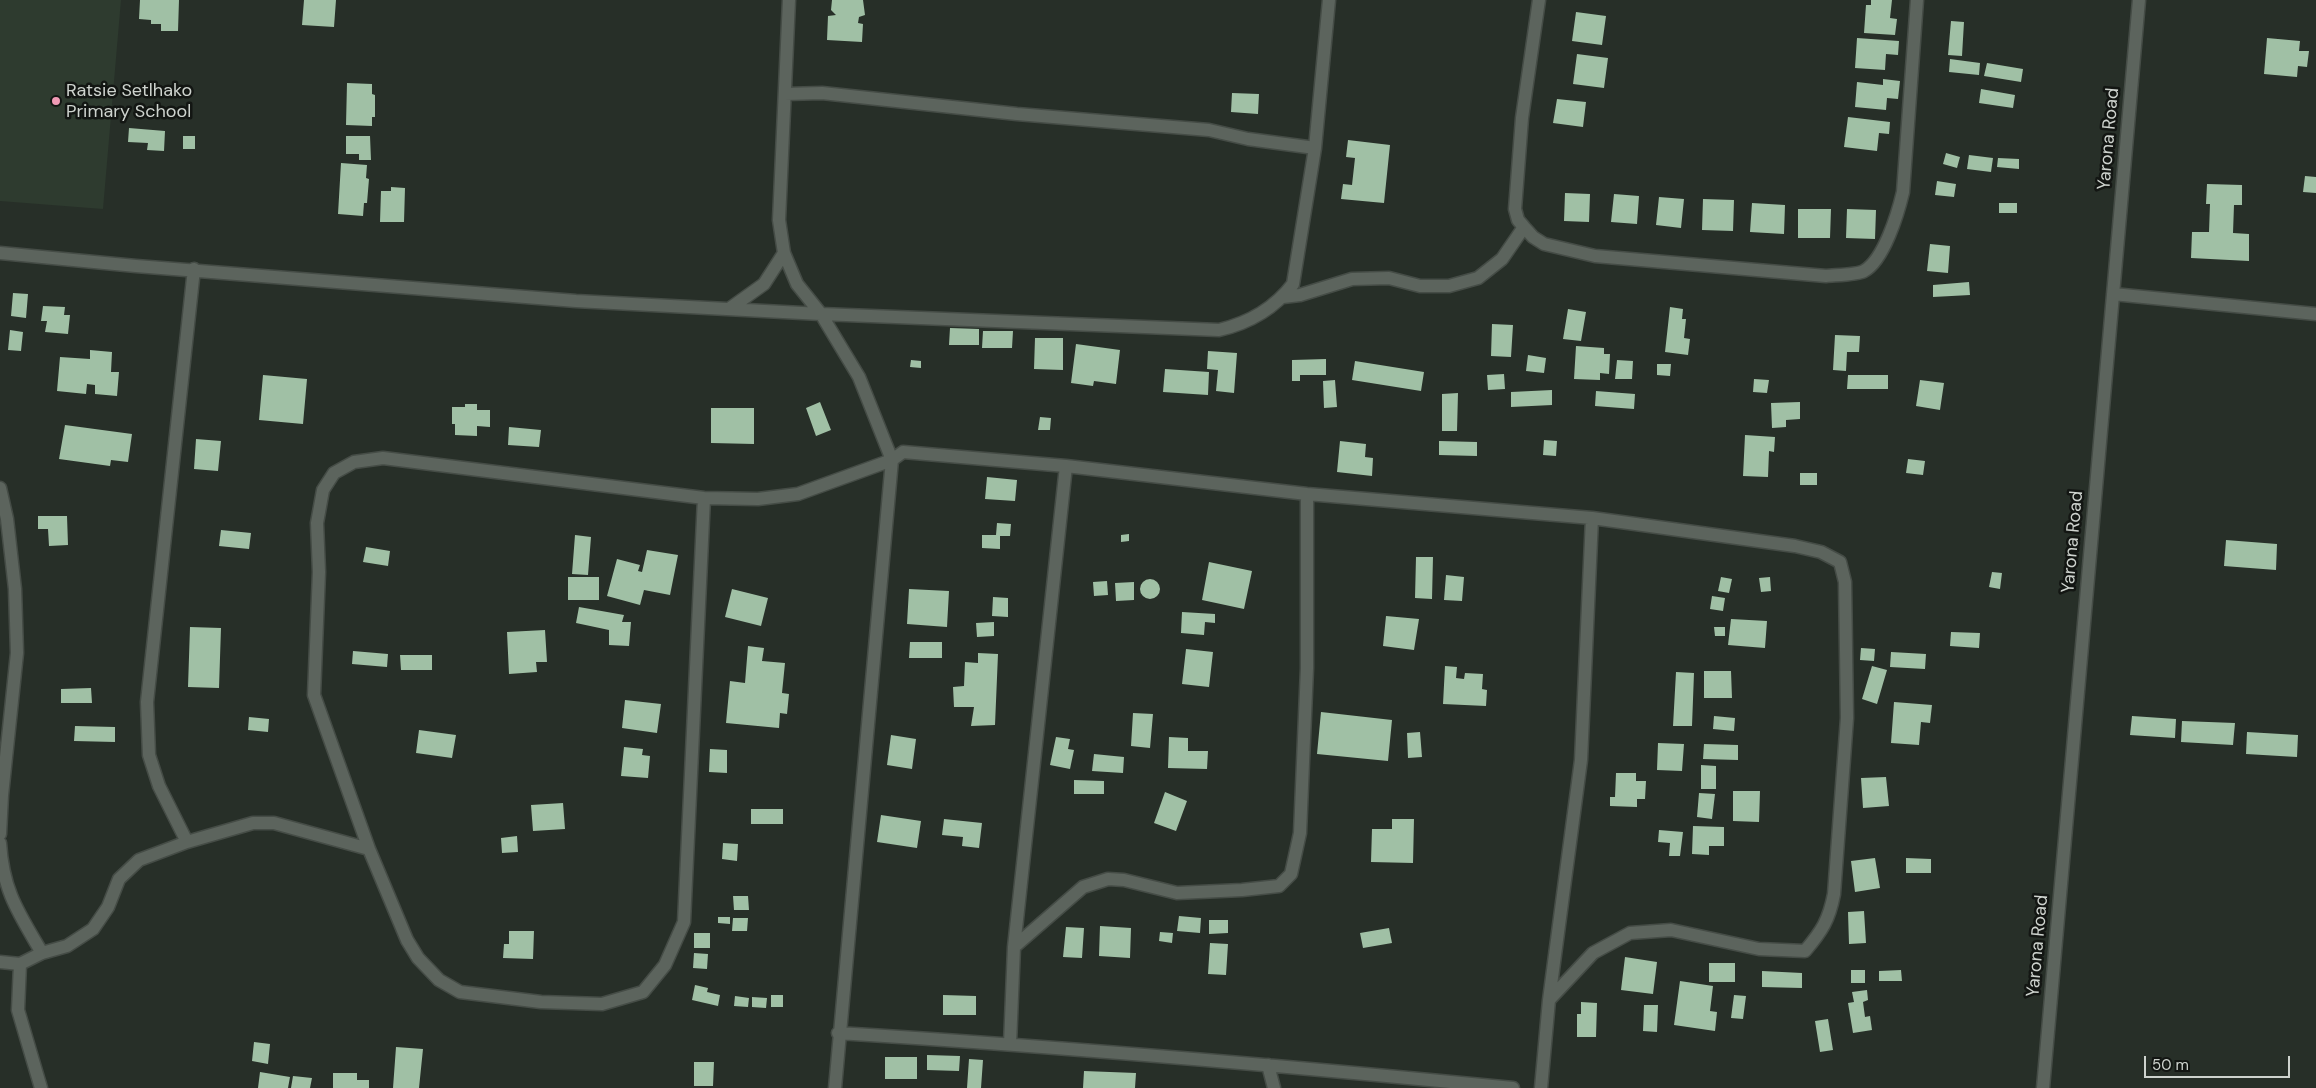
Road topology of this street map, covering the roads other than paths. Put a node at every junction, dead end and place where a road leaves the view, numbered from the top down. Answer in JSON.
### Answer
{"nodes":[{"id":1,"x":789,"y":0,"type":"edge"},
{"id":2,"x":1330,"y":0,"type":"edge"},
{"id":3,"x":1539,"y":0,"type":"edge"},
{"id":4,"x":1916,"y":0,"type":"edge"},
{"id":5,"x":2139,"y":0,"type":"edge"},
{"id":6,"x":785,"y":94,"type":"junction"},
{"id":7,"x":1315,"y":148,"type":"junction"},
{"id":8,"x":1524,"y":227,"type":"junction"},
{"id":9,"x":0,"y":253,"type":"edge"},
{"id":10,"x":784,"y":253,"type":"junction"},
{"id":11,"x":194,"y":269,"type":"junction"},
{"id":12,"x":2113,"y":294,"type":"junction"},
{"id":13,"x":1283,"y":297,"type":"junction"},
{"id":14,"x":729,"y":309,"type":"junction"},
{"id":15,"x":821,"y":314,"type":"junction"},
{"id":16,"x":2316,"y":314,"type":"edge"},
{"id":17,"x":892,"y":460,"type":"junction"},
{"id":18,"x":1066,"y":466,"type":"junction"},
{"id":19,"x":0,"y":488,"type":"edge"},
{"id":20,"x":1307,"y":494,"type":"junction"},
{"id":21,"x":704,"y":498,"type":"junction"},
{"id":22,"x":1592,"y":518,"type":"junction"},
{"id":23,"x":6,"y":707,"type":"edge"},
{"id":24,"x":0,"y":834,"type":"edge"},
{"id":25,"x":187,"y":842,"type":"junction"},
{"id":26,"x":0,"y":843,"type":"edge"},
{"id":27,"x":369,"y":850,"type":"junction"},
{"id":28,"x":1014,"y":947,"type":"junction"},
{"id":29,"x":42,"y":953,"type":"junction"},
{"id":30,"x":0,"y":962,"type":"edge"},
{"id":31,"x":20,"y":964,"type":"junction"},
{"id":32,"x":1549,"y":1000,"type":"junction"},
{"id":33,"x":838,"y":1033,"type":"junction"},
{"id":34,"x":1010,"y":1044,"type":"junction"},
{"id":35,"x":1268,"y":1064,"type":"junction"},
{"id":36,"x":41,"y":1088,"type":"edge"},
{"id":37,"x":835,"y":1088,"type":"edge"},
{"id":38,"x":1274,"y":1088,"type":"edge"},
{"id":39,"x":1513,"y":1088,"type":"edge"},
{"id":40,"x":1541,"y":1088,"type":"edge"},
{"id":41,"x":2043,"y":1088,"type":"edge"}],
"edges":[{"from":1,"to":6,"type":"street"},
{"from":2,"to":7,"type":"street"},
{"from":3,"to":8,"type":"street"},
{"from":4,"to":8,"type":"street"},
{"from":5,"to":12,"type":"street","name":"Yarona Road"},
{"from":6,"to":7,"type":"street"},
{"from":6,"to":10,"type":"street"},
{"from":7,"to":13,"type":"street"},
{"from":8,"to":13,"type":"street"},
{"from":9,"to":11,"type":"street"},
{"from":10,"to":14,"type":"street"},
{"from":10,"to":15,"type":"street"},
{"from":11,"to":14,"type":"street"},
{"from":11,"to":25,"type":"street"},
{"from":12,"to":16,"type":"street"},
{"from":12,"to":41,"type":"street","name":"Yarona Road"},
{"from":13,"to":15,"type":"street"},
{"from":14,"to":15,"type":"street"},
{"from":15,"to":17,"type":"street"},
{"from":17,"to":18,"type":"street"},
{"from":17,"to":21,"type":"street"},
{"from":17,"to":33,"type":"street"},
{"from":18,"to":20,"type":"street"},
{"from":18,"to":28,"type":"street"},
{"from":19,"to":23,"type":"street"},
{"from":20,"to":22,"type":"street"},
{"from":20,"to":28,"type":"street"},
{"from":21,"to":27,"type":"street"},
{"from":21,"to":27,"type":"street"},
{"from":22,"to":32,"type":"street"},
{"from":22,"to":32,"type":"street"},
{"from":23,"to":24,"type":"street"},
{"from":25,"to":27,"type":"street"},
{"from":25,"to":29,"type":"street"},
{"from":26,"to":29,"type":"street"},
{"from":28,"to":34,"type":"street"},
{"from":29,"to":31,"type":"street"},
{"from":30,"to":31,"type":"street"},
{"from":31,"to":36,"type":"street"},
{"from":32,"to":40,"type":"street"},
{"from":33,"to":34,"type":"street"},
{"from":33,"to":37,"type":"street"},
{"from":34,"to":35,"type":"street"},
{"from":35,"to":38,"type":"street"},
{"from":35,"to":39,"type":"street"}]}
